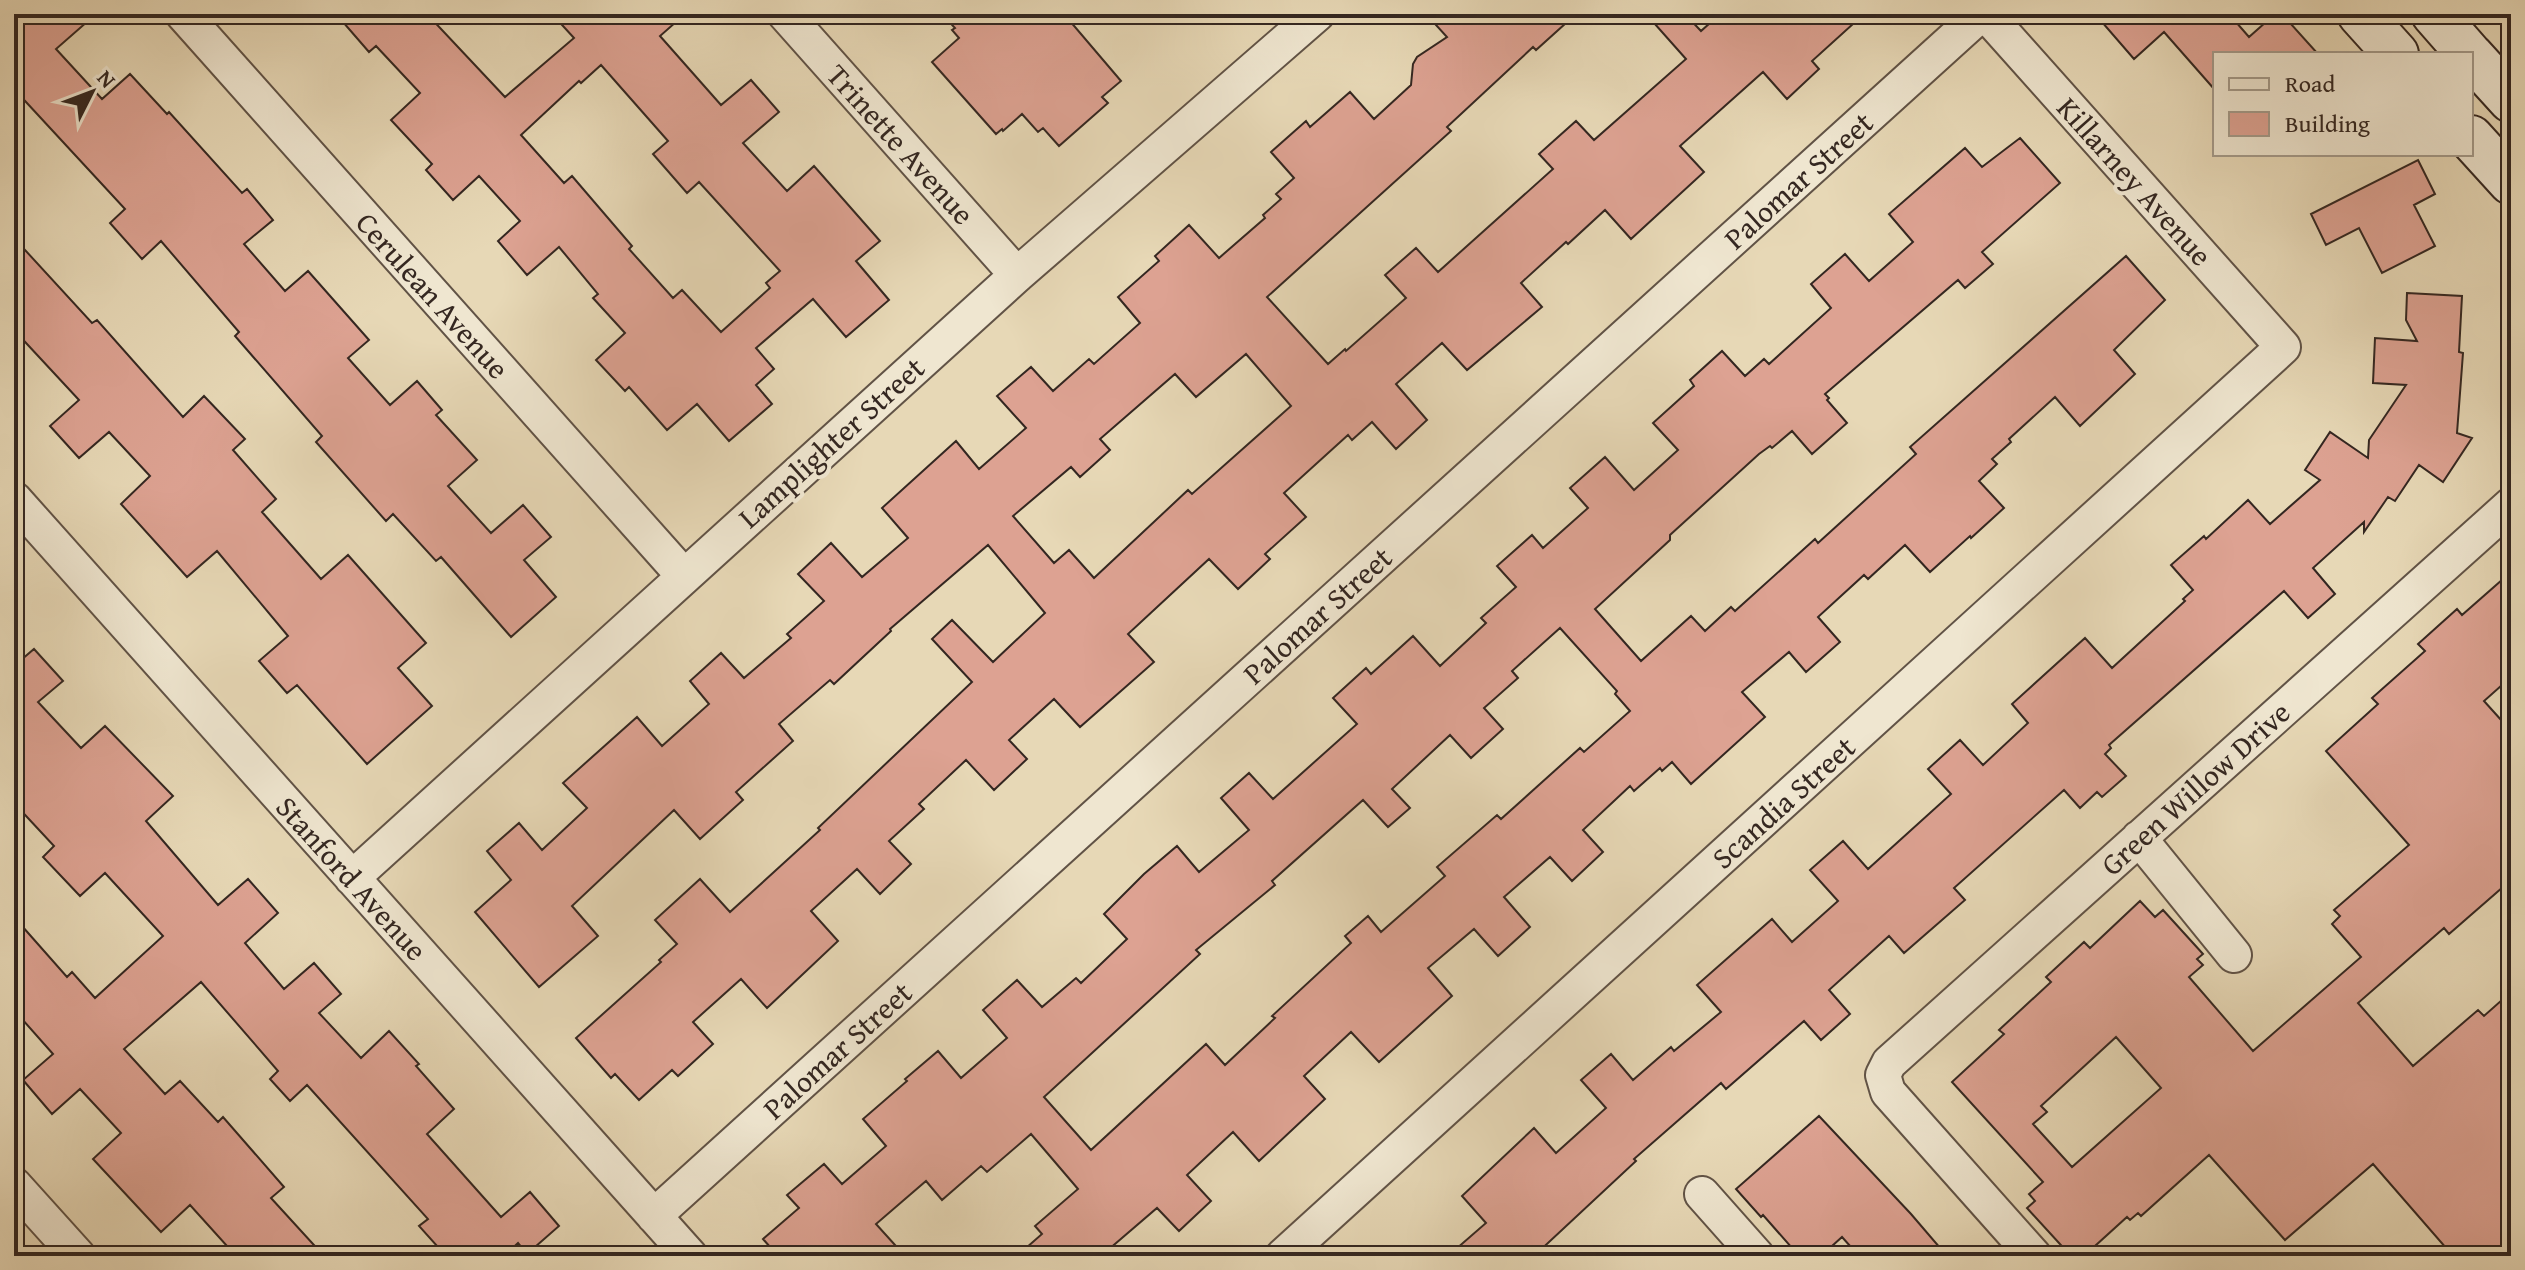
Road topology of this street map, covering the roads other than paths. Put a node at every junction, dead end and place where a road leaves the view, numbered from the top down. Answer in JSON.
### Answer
{"nodes":[{"id":1,"x":183,"y":14,"type":"edge"},
{"id":2,"x":785,"y":14,"type":"edge"},
{"id":3,"x":1317,"y":14,"type":"edge"},
{"id":4,"x":1984,"y":14,"type":"edge"},
{"id":5,"x":2360,"y":14,"type":"edge"},
{"id":6,"x":2434,"y":14,"type":"edge"},
{"id":7,"x":2394,"y":52,"type":"edge"},
{"id":8,"x":2467,"y":52,"type":"edge"},
{"id":9,"x":2473,"y":58,"type":"edge"},
{"id":10,"x":2511,"y":100,"type":"edge"},
{"id":11,"x":2473,"y":140,"type":"edge"},
{"id":12,"x":2511,"y":182,"type":"edge"},
{"id":13,"x":1017,"y":275,"type":"junction"},
{"id":14,"x":2283,"y":347,"type":"joint"},
{"id":15,"x":2511,"y":505,"type":"edge"},
{"id":16,"x":17,"y":510,"type":"edge"},
{"id":17,"x":683,"y":575,"type":"junction"},
{"id":18,"x":2139,"y":838,"type":"junction"},
{"id":19,"x":352,"y":878,"type":"junction"},
{"id":20,"x":2234,"y":955,"type":"dead end"},
{"id":21,"x":14,"y":1185,"type":"edge"},
{"id":22,"x":1702,"y":1194,"type":"dead end"},
{"id":23,"x":654,"y":1216,"type":"junction"},
{"id":24,"x":78,"y":1256,"type":"edge"},
{"id":25,"x":690,"y":1256,"type":"edge"},
{"id":26,"x":1283,"y":1256,"type":"edge"},
{"id":27,"x":1757,"y":1256,"type":"edge"},
{"id":28,"x":2034,"y":1256,"type":"edge"}],
"edges":[{"from":1,"to":17,"type":"street","name":"Cerulean Avenue"},
{"from":2,"to":13,"type":"street","name":"Trinette Avenue"},
{"from":3,"to":13,"type":"street","name":"Lamplighter Street"},
{"from":4,"to":14,"type":"street","name":"Killarney Avenue"},
{"from":4,"to":23,"type":"street","name":"Palomar Street"},
{"from":5,"to":7,"type":"main road"},
{"from":6,"to":8,"type":"main road"},
{"from":9,"to":10,"type":"main road"},
{"from":11,"to":12,"type":"main road"},
{"from":13,"to":17,"type":"street","name":"Lamplighter Street"},
{"from":14,"to":26,"type":"street","name":"Scandia Street"},
{"from":15,"to":18,"type":"street","name":"Green Willow Drive"},
{"from":16,"to":19,"type":"street","name":"Stanford Avenue"},
{"from":17,"to":19,"type":"street","name":"Lamplighter Street"},
{"from":18,"to":20,"type":"street"},
{"from":18,"to":28,"type":"street","name":"Green Willow Drive"},
{"from":19,"to":23,"type":"street","name":"Stanford Avenue"},
{"from":21,"to":24,"type":"street"},
{"from":22,"to":27,"type":"street"},
{"from":23,"to":25,"type":"street","name":"Stanford Avenue"}]}
